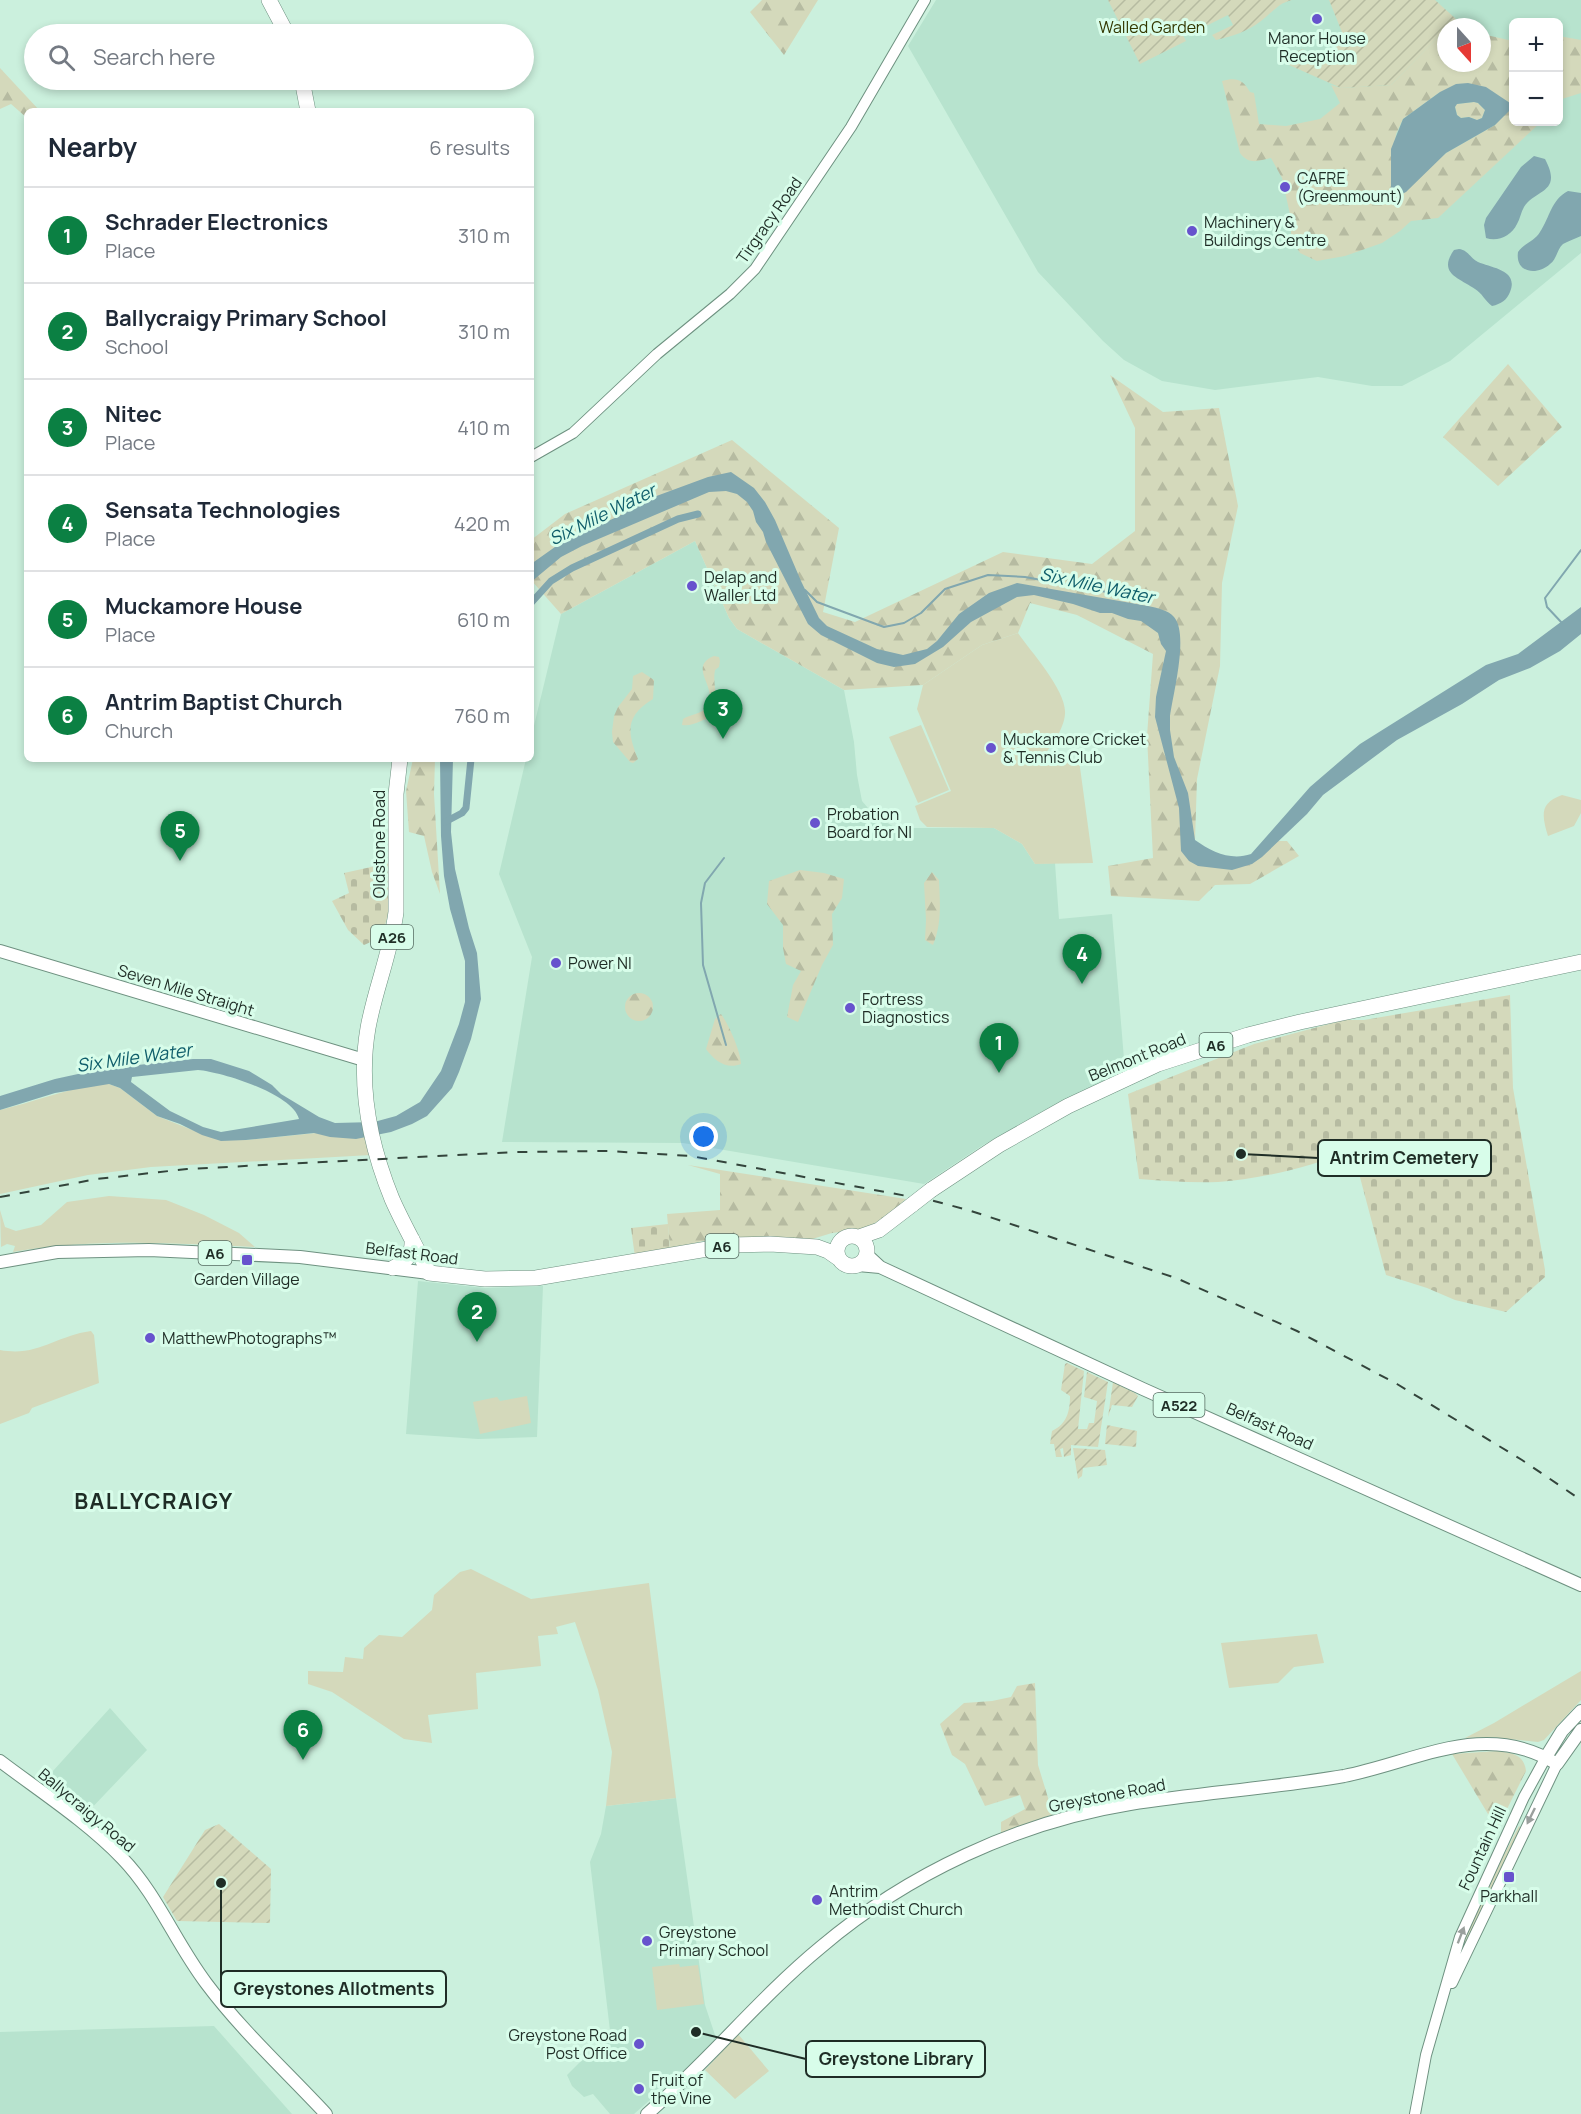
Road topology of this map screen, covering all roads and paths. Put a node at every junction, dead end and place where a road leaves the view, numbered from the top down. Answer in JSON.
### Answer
{"nodes":[{"id":1,"x":269,"y":0,"type":"edge"},
{"id":2,"x":925,"y":0,"type":"edge"},
{"id":3,"x":282,"y":24,"type":"edge"},
{"id":4,"x":304,"y":90,"type":"edge"},
{"id":5,"x":307,"y":108,"type":"edge"},
{"id":6,"x":534,"y":455,"type":"edge"},
{"id":7,"x":400,"y":762,"type":"edge"},
{"id":8,"x":0,"y":951,"type":"edge"},
{"id":9,"x":1581,"y":962,"type":"edge"},
{"id":10,"x":364,"y":1060,"type":"junction"},
{"id":11,"x":879,"y":1230,"type":"junction"},
{"id":12,"x":859,"y":1238,"type":"junction"},
{"id":13,"x":412,"y":1239,"type":"junction"},
{"id":14,"x":842,"y":1240,"type":"junction"},
{"id":15,"x":817,"y":1247,"type":"junction"},
{"id":16,"x":864,"y":1257,"type":"junction"},
{"id":17,"x":838,"y":1258,"type":"junction"},
{"id":18,"x":0,"y":1262,"type":"edge"},
{"id":19,"x":393,"y":1268,"type":"junction"},
{"id":20,"x":429,"y":1273,"type":"junction"},
{"id":21,"x":1581,"y":1585,"type":"edge"},
{"id":22,"x":1581,"y":1711,"type":"edge"},
{"id":23,"x":1581,"y":1730,"type":"edge"},
{"id":24,"x":0,"y":1761,"type":"edge"},
{"id":25,"x":1552,"y":1761,"type":"junction"},
{"id":26,"x":326,"y":2114,"type":"edge"},
{"id":27,"x":647,"y":2114,"type":"edge"},
{"id":28,"x":1415,"y":2114,"type":"edge"}],
"edges":[{"from":1,"to":3,"type":"highway"},
{"from":2,"to":6,"type":"street","name":"Tirgracy Road"},
{"from":4,"to":5,"type":"highway"},
{"from":7,"to":10,"type":"highway","name":"Oldstone Road","number":"A26"},
{"from":8,"to":10,"type":"main road","name":"Seven Mile Straight"},
{"from":9,"to":11,"type":"highway","name":"Belmont Road","number":"A6","bridge":true},
{"from":10,"to":13,"type":"highway","name":"Oldstone Road","number":"A26"},
{"from":11,"to":12,"type":"highway","name":"Belmont Road","number":"A6"},
{"from":11,"to":16,"type":"highway","name":"Belmont Road","number":"A6"},
{"from":12,"to":14,"type":"highway","number":"A6"},
{"from":12,"to":16,"type":"highway"},
{"from":13,"to":19,"type":"highway"},
{"from":13,"to":20,"type":"highway","name":"Oldstone Road","number":"A26"},
{"from":14,"to":15,"type":"highway","name":"Belfast Road","number":"A6"},
{"from":14,"to":17,"type":"highway"},
{"from":15,"to":17,"type":"highway","name":"Belfast Road","number":"A6"},
{"from":15,"to":20,"type":"highway","name":"Belfast Road","number":"A6"},
{"from":16,"to":17,"type":"highway","number":"A6"},
{"from":16,"to":21,"type":"main road","name":"Belfast Road","number":"A522"},
{"from":18,"to":19,"type":"main road","name":"Belfast Road","number":"A6"},
{"from":19,"to":20,"type":"main road","name":"Belfast Road","number":"A6"},
{"from":22,"to":25,"type":"main road","name":"Fountain Hill"},
{"from":23,"to":25,"type":"main road","name":"Fountain Hill"},
{"from":24,"to":26,"type":"main road","name":"Ballycraigy Road"},
{"from":25,"to":27,"type":"main road","name":"Greystone Road"},
{"from":25,"to":28,"type":"street","name":"Fountain Hill"}]}
